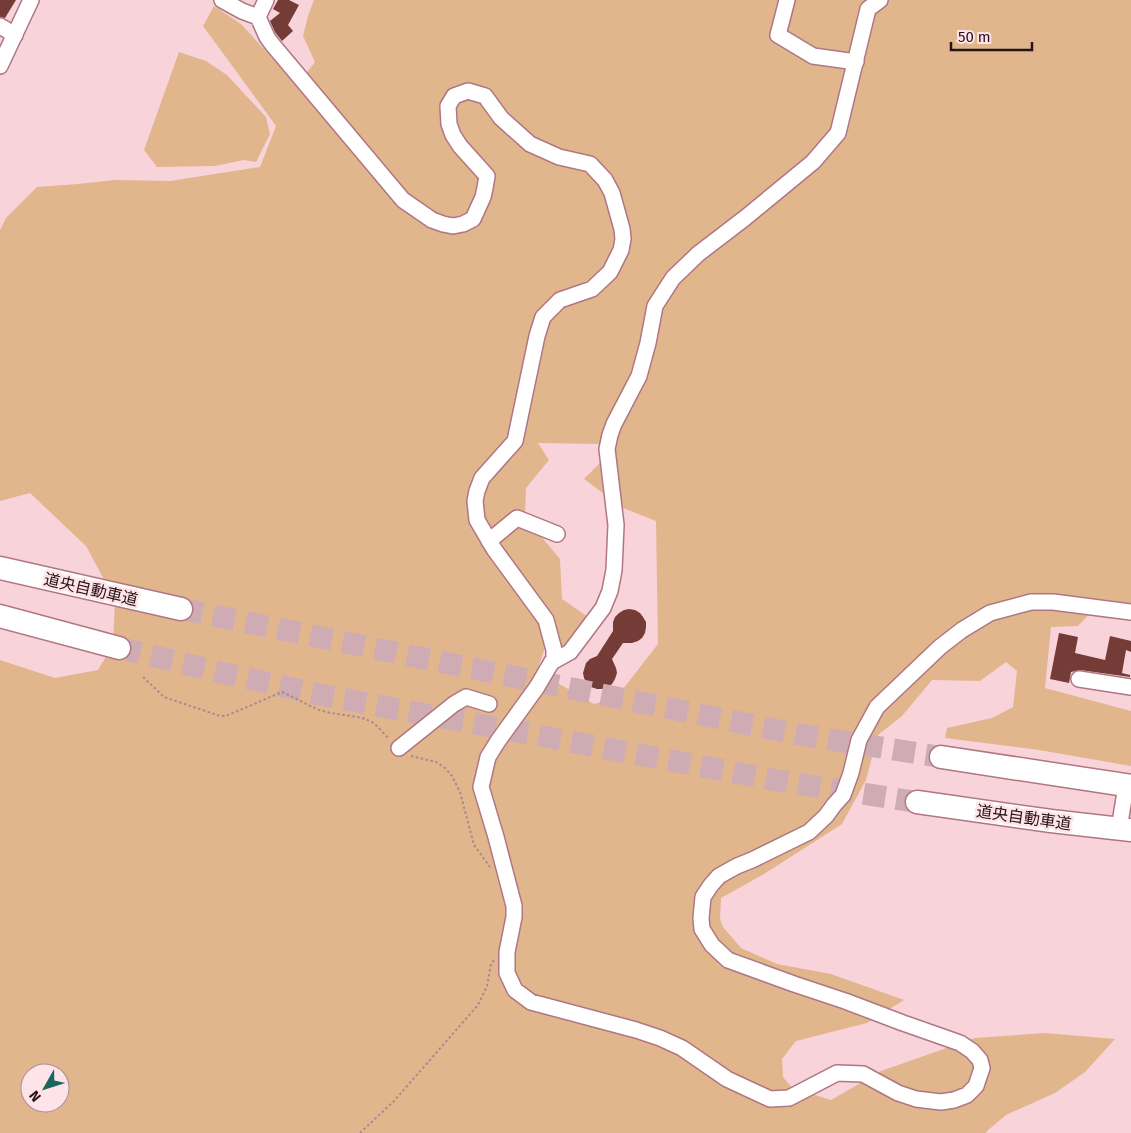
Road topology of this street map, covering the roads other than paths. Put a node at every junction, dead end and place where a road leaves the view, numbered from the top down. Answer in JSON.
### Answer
{"nodes":[{"id":1,"x":32,"y":0,"type":"edge"},
{"id":2,"x":222,"y":0,"type":"edge"},
{"id":3,"x":266,"y":0,"type":"edge"},
{"id":4,"x":787,"y":0,"type":"edge"},
{"id":5,"x":880,"y":0,"type":"edge"},
{"id":6,"x":258,"y":17,"type":"junction"},
{"id":7,"x":0,"y":26,"type":"edge"},
{"id":8,"x":15,"y":35,"type":"junction"},
{"id":9,"x":856,"y":62,"type":"junction"},
{"id":10,"x":0,"y":66,"type":"edge"},
{"id":11,"x":558,"y":534,"type":"dead end"},
{"id":12,"x":489,"y":541,"type":"junction"},
{"id":13,"x":0,"y":568,"type":"edge"},
{"id":14,"x":181,"y":609,"type":"tunnel mouth"},
{"id":15,"x":1131,"y":612,"type":"edge"},
{"id":16,"x":0,"y":616,"type":"edge"},
{"id":17,"x":120,"y":648,"type":"tunnel mouth"},
{"id":18,"x":552,"y":662,"type":"junction"},
{"id":19,"x":1079,"y":679,"type":"dead end"},
{"id":20,"x":1131,"y":687,"type":"edge"},
{"id":21,"x":489,"y":704,"type":"dead end"},
{"id":22,"x":399,"y":748,"type":"road end"},
{"id":23,"x":941,"y":757,"type":"tunnel mouth"},
{"id":24,"x":1129,"y":786,"type":"edge"},
{"id":25,"x":917,"y":802,"type":"tunnel mouth"},
{"id":26,"x":1125,"y":830,"type":"edge"}],
"edges":[{"from":1,"to":8,"type":"street"},
{"from":2,"to":6,"type":"street"},
{"from":3,"to":6,"type":"street"},
{"from":4,"to":9,"type":"street"},
{"from":5,"to":9,"type":"street"},
{"from":6,"to":12,"type":"street"},
{"from":7,"to":8,"type":"street"},
{"from":8,"to":10,"type":"street"},
{"from":9,"to":18,"type":"street"},
{"from":11,"to":12,"type":"street"},
{"from":12,"to":18,"type":"street"},
{"from":13,"to":14,"type":"highway","name":"道央自動車道"},
{"from":15,"to":18,"type":"street"},
{"from":16,"to":17,"type":"highway"},
{"from":19,"to":20,"type":"street"},
{"from":21,"to":22,"type":"street"},
{"from":23,"to":24,"type":"highway"},
{"from":24,"to":26,"type":"street"},
{"from":25,"to":26,"type":"highway","name":"道央自動車道"}]}
